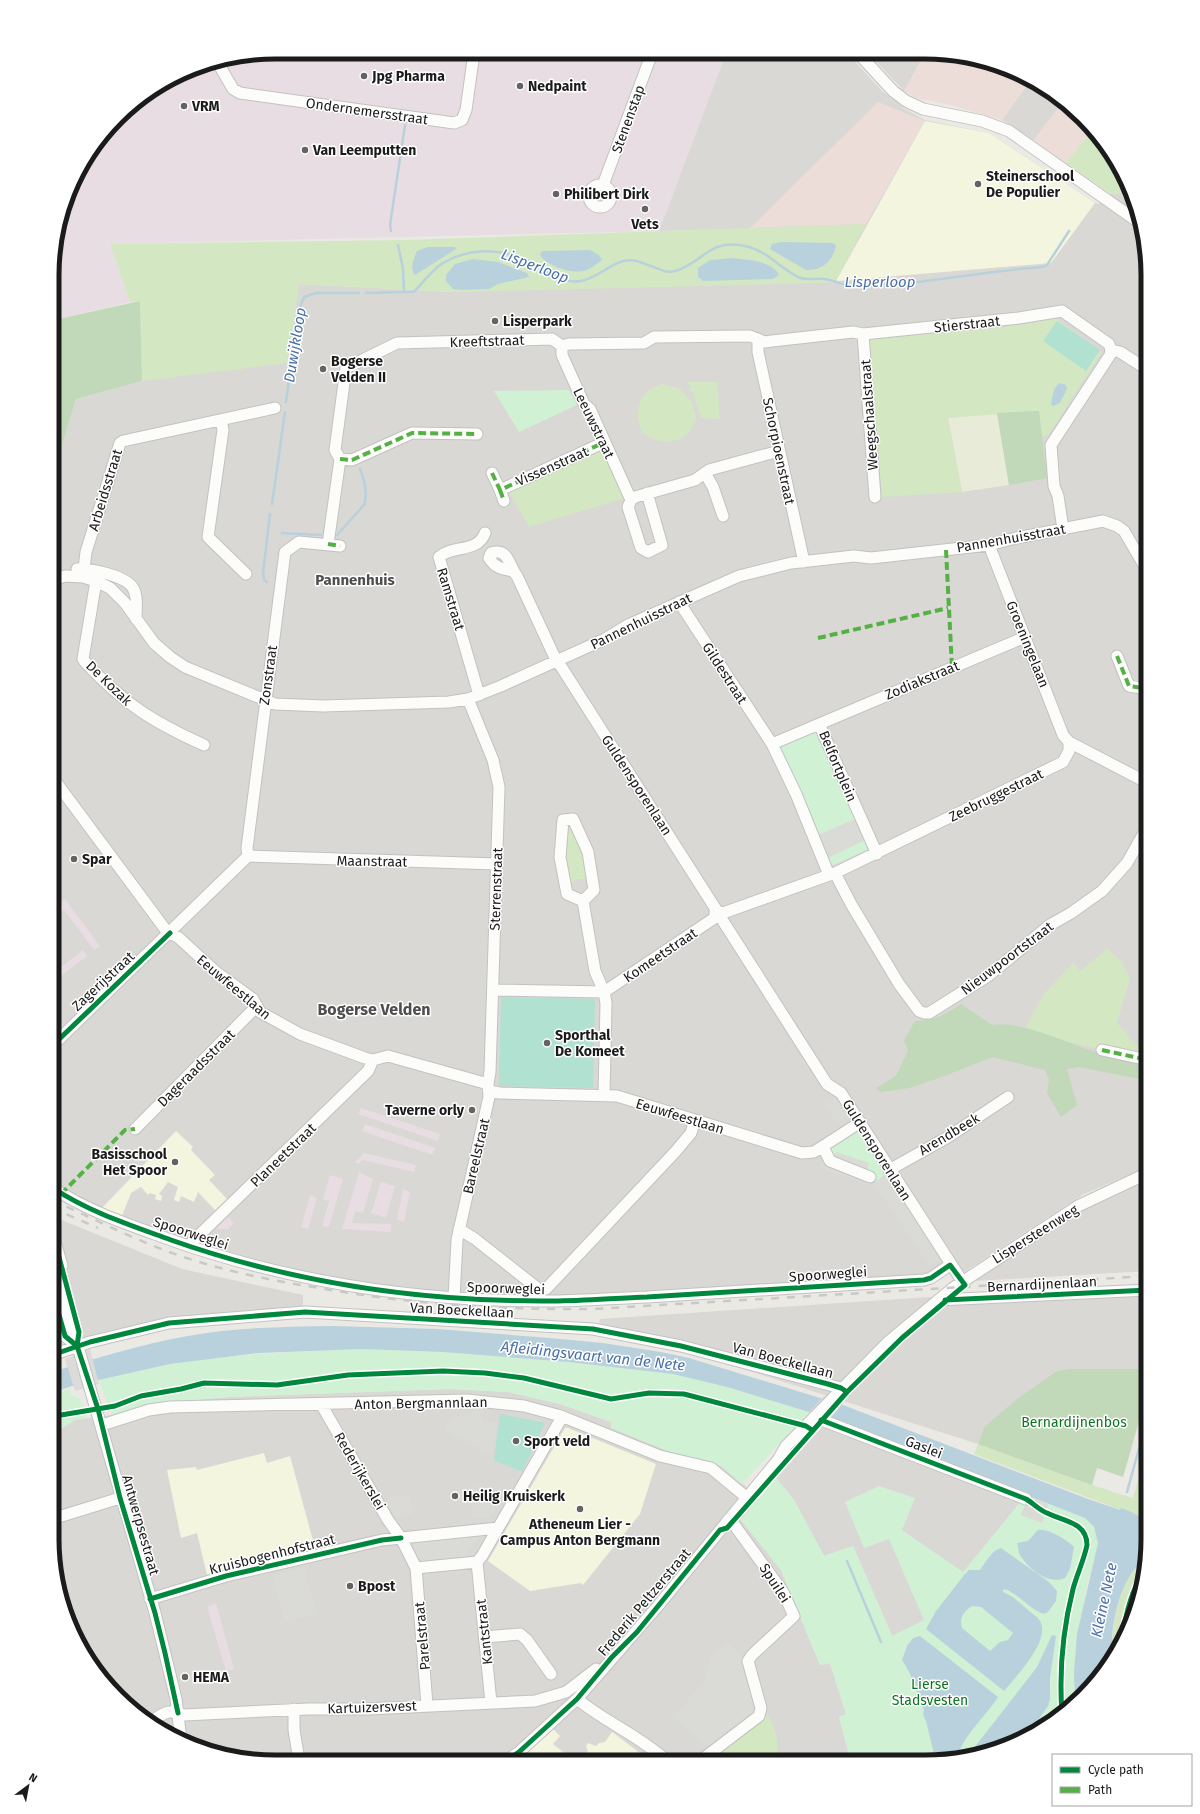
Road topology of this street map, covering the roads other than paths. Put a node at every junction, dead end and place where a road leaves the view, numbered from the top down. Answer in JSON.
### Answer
{"nodes":[{"id":1,"x":473,"y":59,"type":"edge"},
{"id":2,"x":650,"y":59,"type":"edge"},
{"id":3,"x":864,"y":59,"type":"edge"},
{"id":4,"x":220,"y":66,"type":"edge"},
{"id":5,"x":603,"y":185,"type":"dead end"},
{"id":6,"x":1134,"y":219,"type":"edge"},
{"id":7,"x":863,"y":334,"type":"junction"},
{"id":8,"x":808,"y":337,"type":"joint"},
{"id":9,"x":758,"y":339,"type":"junction"},
{"id":10,"x":562,"y":346,"type":"junction"},
{"id":11,"x":1111,"y":350,"type":"junction"},
{"id":12,"x":1141,"y":366,"type":"edge"},
{"id":13,"x":275,"y":408,"type":"dead end"},
{"id":14,"x":221,"y":420,"type":"junction"},
{"id":15,"x":477,"y":434,"type":"dead end"},
{"id":16,"x":605,"y":442,"type":"junction"},
{"id":17,"x":779,"y":451,"type":"junction"},
{"id":18,"x":340,"y":460,"type":"junction"},
{"id":19,"x":705,"y":473,"type":"junction"},
{"id":20,"x":492,"y":474,"type":"dead end"},
{"id":21,"x":500,"y":490,"type":"junction"},
{"id":22,"x":647,"y":493,"type":"junction"},
{"id":23,"x":875,"y":497,"type":"dead end"},
{"id":24,"x":631,"y":500,"type":"junction"},
{"id":25,"x":504,"y":501,"type":"dead end"},
{"id":26,"x":723,"y":516,"type":"dead end"},
{"id":27,"x":1063,"y":529,"type":"junction"},
{"id":28,"x":485,"y":533,"type":"dead end"},
{"id":29,"x":328,"y":544,"type":"junction"},
{"id":30,"x":340,"y":546,"type":"dead end"},
{"id":31,"x":988,"y":546,"type":"junction"},
{"id":32,"x":1141,"y":558,"type":"edge"},
{"id":33,"x":804,"y":562,"type":"junction"},
{"id":34,"x":84,"y":568,"type":"junction"},
{"id":35,"x":513,"y":571,"type":"dead end"},
{"id":36,"x":246,"y":574,"type":"dead end"},
{"id":37,"x":64,"y":576,"type":"junction"},
{"id":38,"x":59,"y":578,"type":"edge"},
{"id":39,"x":96,"y":581,"type":"junction"},
{"id":40,"x":679,"y":602,"type":"junction"},
{"id":41,"x":136,"y":620,"type":"junction"},
{"id":42,"x":1024,"y":637,"type":"junction"},
{"id":43,"x":1117,"y":656,"type":"dead end"},
{"id":44,"x":556,"y":660,"type":"junction"},
{"id":45,"x":1141,"y":688,"type":"edge"},
{"id":46,"x":479,"y":695,"type":"junction"},
{"id":47,"x":468,"y":699,"type":"junction"},
{"id":48,"x":264,"y":700,"type":"junction"},
{"id":49,"x":820,"y":724,"type":"junction"},
{"id":50,"x":1069,"y":742,"type":"junction"},
{"id":51,"x":772,"y":744,"type":"junction"},
{"id":52,"x":204,"y":745,"type":"dead end"},
{"id":53,"x":1141,"y":779,"type":"edge"},
{"id":54,"x":59,"y":786,"type":"edge"},
{"id":55,"x":1141,"y":838,"type":"edge"},
{"id":56,"x":877,"y":854,"type":"junction"},
{"id":57,"x":248,"y":856,"type":"junction"},
{"id":58,"x":497,"y":864,"type":"junction"},
{"id":59,"x":832,"y":874,"type":"junction"},
{"id":60,"x":582,"y":901,"type":"junction"},
{"id":61,"x":719,"y":915,"type":"junction"},
{"id":62,"x":170,"y":933,"type":"junction"},
{"id":63,"x":493,"y":990,"type":"junction"},
{"id":64,"x":604,"y":992,"type":"junction"},
{"id":65,"x":257,"y":1006,"type":"junction"},
{"id":66,"x":59,"y":1039,"type":"edge"},
{"id":67,"x":1102,"y":1050,"type":"dead end"},
{"id":68,"x":1141,"y":1058,"type":"edge"},
{"id":69,"x":373,"y":1060,"type":"junction"},
{"id":70,"x":488,"y":1087,"type":"junction"},
{"id":71,"x":604,"y":1095,"type":"junction"},
{"id":72,"x":1008,"y":1097,"type":"dead end"},
{"id":73,"x":695,"y":1120,"type":"junction"},
{"id":74,"x":859,"y":1123,"type":"junction"},
{"id":75,"x":135,"y":1129,"type":"dead end"},
{"id":76,"x":822,"y":1147,"type":"junction"},
{"id":77,"x":889,"y":1170,"type":"junction"},
{"id":78,"x":1141,"y":1176,"type":"edge"},
{"id":79,"x":870,"y":1177,"type":"dead end"},
{"id":80,"x":59,"y":1192,"type":"edge"},
{"id":81,"x":459,"y":1229,"type":"junction"},
{"id":82,"x":188,"y":1246,"type":"junction"},
{"id":83,"x":59,"y":1257,"type":"edge"},
{"id":84,"x":950,"y":1265,"type":"junction"},
{"id":85,"x":962,"y":1281,"type":"junction"},
{"id":86,"x":59,"y":1282,"type":"edge"},
{"id":87,"x":538,"y":1290,"type":"junction"},
{"id":88,"x":1141,"y":1290,"type":"edge"},
{"id":89,"x":454,"y":1298,"type":"junction"},
{"id":90,"x":938,"y":1300,"type":"junction"},
{"id":91,"x":540,"y":1301,"type":"junction"},
{"id":92,"x":59,"y":1315,"type":"edge"},
{"id":93,"x":78,"y":1350,"type":"junction"},
{"id":94,"x":59,"y":1354,"type":"edge"},
{"id":95,"x":841,"y":1388,"type":"junction"},
{"id":96,"x":320,"y":1404,"type":"junction"},
{"id":97,"x":815,"y":1416,"type":"junction"},
{"id":98,"x":562,"y":1417,"type":"junction"},
{"id":99,"x":102,"y":1425,"type":"junction"},
{"id":100,"x":746,"y":1497,"type":"junction"},
{"id":101,"x":120,"y":1498,"type":"junction"},
{"id":102,"x":1026,"y":1498,"type":"dead end"},
{"id":103,"x":59,"y":1517,"type":"edge"},
{"id":104,"x":728,"y":1520,"type":"junction"},
{"id":105,"x":498,"y":1528,"type":"junction"},
{"id":106,"x":401,"y":1538,"type":"junction"},
{"id":107,"x":477,"y":1562,"type":"junction"},
{"id":108,"x":416,"y":1568,"type":"junction"},
{"id":109,"x":150,"y":1599,"type":"junction"},
{"id":110,"x":485,"y":1637,"type":"junction"},
{"id":111,"x":612,"y":1657,"type":"junction"},
{"id":112,"x":551,"y":1674,"type":"dead end"},
{"id":113,"x":580,"y":1682,"type":"junction"},
{"id":114,"x":561,"y":1694,"type":"junction"},
{"id":115,"x":578,"y":1699,"type":"junction"},
{"id":116,"x":492,"y":1702,"type":"junction"},
{"id":117,"x":427,"y":1705,"type":"junction"},
{"id":118,"x":294,"y":1709,"type":"junction"},
{"id":119,"x":563,"y":1711,"type":"junction"},
{"id":120,"x":178,"y":1713,"type":"junction"},
{"id":121,"x":155,"y":1719,"type":"edge"},
{"id":122,"x":180,"y":1733,"type":"edge"},
{"id":123,"x":298,"y":1755,"type":"edge"},
{"id":124,"x":515,"y":1755,"type":"edge"},
{"id":125,"x":659,"y":1755,"type":"edge"},
{"id":126,"x":708,"y":1755,"type":"edge"}],
"edges":[{"from":1,"to":4,"type":"street","name":"Ondernemersstraat"},
{"from":2,"to":5,"type":"street","name":"Stenenstap"},
{"from":3,"to":6,"type":"street"},
{"from":7,"to":8,"type":"street","name":"Stierstraat"},
{"from":7,"to":11,"type":"street","name":"Stierstraat"},
{"from":7,"to":23,"type":"street","name":"Weegschaalstraat"},
{"from":8,"to":9,"type":"street","name":"Kreeftstraat"},
{"from":9,"to":10,"type":"street","name":"Kreeftstraat"},
{"from":9,"to":17,"type":"street","name":"Schorpioenstraat"},
{"from":10,"to":16,"type":"street","name":"Leeuwstraat"},
{"from":10,"to":18,"type":"street","name":"Kreeftstraat"},
{"from":11,"to":12,"type":"street"},
{"from":11,"to":27,"type":"street"},
{"from":13,"to":14,"type":"street","name":"Arbeidsstraat"},
{"from":14,"to":34,"type":"street","name":"Arbeidsstraat"},
{"from":14,"to":36,"type":"street"},
{"from":15,"to":18,"type":"street"},
{"from":16,"to":21,"type":"street","name":"Vissenstraat"},
{"from":16,"to":24,"type":"street","name":"Leeuwstraat"},
{"from":17,"to":19,"type":"street"},
{"from":17,"to":33,"type":"street","name":"Schorpioenstraat"},
{"from":18,"to":29,"type":"street","name":"Kreeftstraat"},
{"from":19,"to":22,"type":"street"},
{"from":19,"to":26,"type":"street"},
{"from":20,"to":21,"type":"street","name":"Vissenstraat"},
{"from":21,"to":25,"type":"street","name":"Vissenstraat"},
{"from":22,"to":24,"type":"street"},
{"from":22,"to":24,"type":"street","name":"Leeuwstraat"},
{"from":27,"to":31,"type":"street","name":"Pannenhuisstraat"},
{"from":27,"to":32,"type":"street","name":"Pannenhuisstraat"},
{"from":28,"to":46,"type":"street","name":"Ramstraat"},
{"from":29,"to":30,"type":"street","name":"Zonstraat"},
{"from":29,"to":48,"type":"street","name":"Zonstraat"},
{"from":31,"to":33,"type":"street","name":"Pannenhuisstraat"},
{"from":31,"to":42,"type":"street","name":"Groeningelaan"},
{"from":33,"to":40,"type":"street","name":"Pannenhuisstraat"},
{"from":34,"to":37,"type":"street","name":"Pannenhuisstraat"},
{"from":34,"to":41,"type":"street"},
{"from":35,"to":44,"type":"street","name":"Guldensporenlaan"},
{"from":37,"to":38,"type":"street","name":"Pannenhuisstraat"},
{"from":37,"to":39,"type":"street","name":"Pannenhuisstraat"},
{"from":39,"to":41,"type":"street","name":"Pannenhuisstraat"},
{"from":39,"to":52,"type":"street","name":"De Kozak"},
{"from":40,"to":44,"type":"street","name":"Pannenhuisstraat"},
{"from":40,"to":51,"type":"street","name":"Gildestraat"},
{"from":41,"to":48,"type":"street","name":"Pannenhuisstraat"},
{"from":42,"to":49,"type":"street","name":"Zodiakstraat"},
{"from":42,"to":50,"type":"street","name":"Groeningelaan"},
{"from":43,"to":45,"type":"street"},
{"from":44,"to":46,"type":"street","name":"Pannenhuisstraat"},
{"from":44,"to":61,"type":"street","name":"Guldensporenlaan"},
{"from":46,"to":47,"type":"street","name":"Pannenhuisstraat"},
{"from":47,"to":48,"type":"street","name":"Pannenhuisstraat"},
{"from":47,"to":58,"type":"street","name":"Sterrenstraat"},
{"from":48,"to":57,"type":"street","name":"Zonstraat"},
{"from":49,"to":51,"type":"street","name":"Belfortplein"},
{"from":49,"to":56,"type":"street","name":"Belfortplein"},
{"from":50,"to":53,"type":"street"},
{"from":50,"to":56,"type":"street","name":"Zeebruggestraat"},
{"from":51,"to":59,"type":"street"},
{"from":54,"to":62,"type":"street","name":"Eeuwfeestlaan"},
{"from":55,"to":59,"type":"street","name":"Nieuwpoortstraat"},
{"from":56,"to":59,"type":"street","name":"Zeebruggestraat"},
{"from":57,"to":58,"type":"street","name":"Maanstraat"},
{"from":57,"to":62,"type":"street","name":"Zagerijstraat"},
{"from":58,"to":63,"type":"street","name":"Sterrenstraat"},
{"from":59,"to":61,"type":"street","name":"Komeetstraat"},
{"from":60,"to":60,"type":"street"},
{"from":60,"to":64,"type":"street"},
{"from":61,"to":64,"type":"street","name":"Komeetstraat"},
{"from":61,"to":74,"type":"street","name":"Guldensporenlaan"},
{"from":62,"to":65,"type":"street","name":"Eeuwfeestlaan"},
{"from":62,"to":66,"type":"street","name":"Zagerijstraat"},
{"from":63,"to":64,"type":"street"},
{"from":63,"to":70,"type":"street","name":"Sterrenstraat"},
{"from":64,"to":71,"type":"street"},
{"from":65,"to":69,"type":"street","name":"Eeuwfeestlaan"},
{"from":65,"to":75,"type":"street","name":"Dageraadsstraat"},
{"from":67,"to":68,"type":"street"},
{"from":69,"to":70,"type":"street","name":"Eeuwfeestlaan"},
{"from":69,"to":82,"type":"street","name":"Planeetstraat"},
{"from":70,"to":71,"type":"street","name":"Eeuwfeestlaan"},
{"from":70,"to":81,"type":"street","name":"Bareelstraat"},
{"from":71,"to":73,"type":"street","name":"Eeuwfeestlaan"},
{"from":72,"to":77,"type":"street","name":"Arendbeek"},
{"from":73,"to":76,"type":"street","name":"Eeuwfeestlaan"},
{"from":73,"to":87,"type":"street"},
{"from":74,"to":76,"type":"street","name":"Eeuwfeestlaan"},
{"from":74,"to":77,"type":"street","name":"Guldensporenlaan"},
{"from":76,"to":79,"type":"street"},
{"from":77,"to":84,"type":"street","name":"Guldensporenlaan"},
{"from":78,"to":85,"type":"street","name":"Lispersteenweg"},
{"from":80,"to":82,"type":"street","name":"Spoorweglei"},
{"from":81,"to":87,"type":"street"},
{"from":81,"to":89,"type":"street","name":"Bareelstraat"},
{"from":82,"to":89,"type":"street","name":"Spoorweglei"},
{"from":83,"to":93,"type":"street"},
{"from":84,"to":85,"type":"street"},
{"from":84,"to":91,"type":"street","name":"Spoorweglei"},
{"from":85,"to":90,"type":"street","name":"Lispersteenweg"},
{"from":86,"to":93,"type":"street","name":"Antwerpsestraat"},
{"from":87,"to":91,"type":"street"},
{"from":88,"to":90,"type":"street","name":"Bernardijnenlaan"},
{"from":89,"to":91,"type":"street","name":"Spoorweglei"},
{"from":90,"to":95,"type":"street","name":"Lispersteenweg"},
{"from":92,"to":93,"type":"street"},
{"from":93,"to":94,"type":"street","name":"Van Boeckellaan"},
{"from":93,"to":95,"type":"street","name":"Van Boeckellaan"},
{"from":93,"to":99,"type":"street","name":"Antwerpsestraat"},
{"from":95,"to":97,"type":"street","name":"Frederik Peltzerstraat"},
{"from":96,"to":98,"type":"street","name":"Anton Bergmannlaan"},
{"from":96,"to":99,"type":"street","name":"Anton Bergmannlaan"},
{"from":96,"to":106,"type":"street","name":"Rederijkerslei"},
{"from":97,"to":100,"type":"street","name":"Frederik Peltzerstraat"},
{"from":97,"to":102,"type":"street","name":"Gaslei"},
{"from":98,"to":100,"type":"street","name":"Anton Bergmannlaan"},
{"from":98,"to":105,"type":"street"},
{"from":99,"to":101,"type":"street","name":"Antwerpsestraat"},
{"from":100,"to":104,"type":"street","name":"Frederik Peltzerstraat"},
{"from":101,"to":103,"type":"street"},
{"from":101,"to":109,"type":"street","name":"Antwerpsestraat"},
{"from":104,"to":111,"type":"street","name":"Frederik Peltzerstraat"},
{"from":104,"to":126,"type":"street","name":"Spuilei"},
{"from":105,"to":106,"type":"street","name":"Kruisbogenhofstraat"},
{"from":105,"to":107,"type":"street"},
{"from":106,"to":108,"type":"street","name":"Rederijkerslei"},
{"from":106,"to":109,"type":"street","name":"Kruisbogenhofstraat"},
{"from":107,"to":108,"type":"street"},
{"from":107,"to":110,"type":"street","name":"Kantstraat"},
{"from":108,"to":117,"type":"street","name":"Parelstraat"},
{"from":109,"to":120,"type":"street","name":"Antwerpsestraat"},
{"from":110,"to":112,"type":"street"},
{"from":110,"to":116,"type":"street","name":"Kantstraat"},
{"from":111,"to":113,"type":"street","name":"Frederik Peltzerstraat"},
{"from":111,"to":115,"type":"street","name":"Frederik Peltzerstraat"},
{"from":113,"to":114,"type":"street","name":"Frederik Peltzerstraat"},
{"from":113,"to":115,"type":"street"},
{"from":114,"to":116,"type":"street","name":"Kartuizersvest"},
{"from":114,"to":119,"type":"street"},
{"from":115,"to":119,"type":"street","name":"Frederik Peltzerstraat"},
{"from":115,"to":125,"type":"street"},
{"from":116,"to":117,"type":"street","name":"Kartuizersvest"},
{"from":117,"to":118,"type":"street","name":"Kartuizersvest"},
{"from":118,"to":120,"type":"street","name":"Kartuizersvest"},
{"from":118,"to":123,"type":"street"},
{"from":119,"to":124,"type":"street","name":"Frederik Peltzerstraat"},
{"from":120,"to":121,"type":"street","name":"Kartuizersvest"},
{"from":120,"to":122,"type":"street","name":"Antwerpsestraat"}]}
